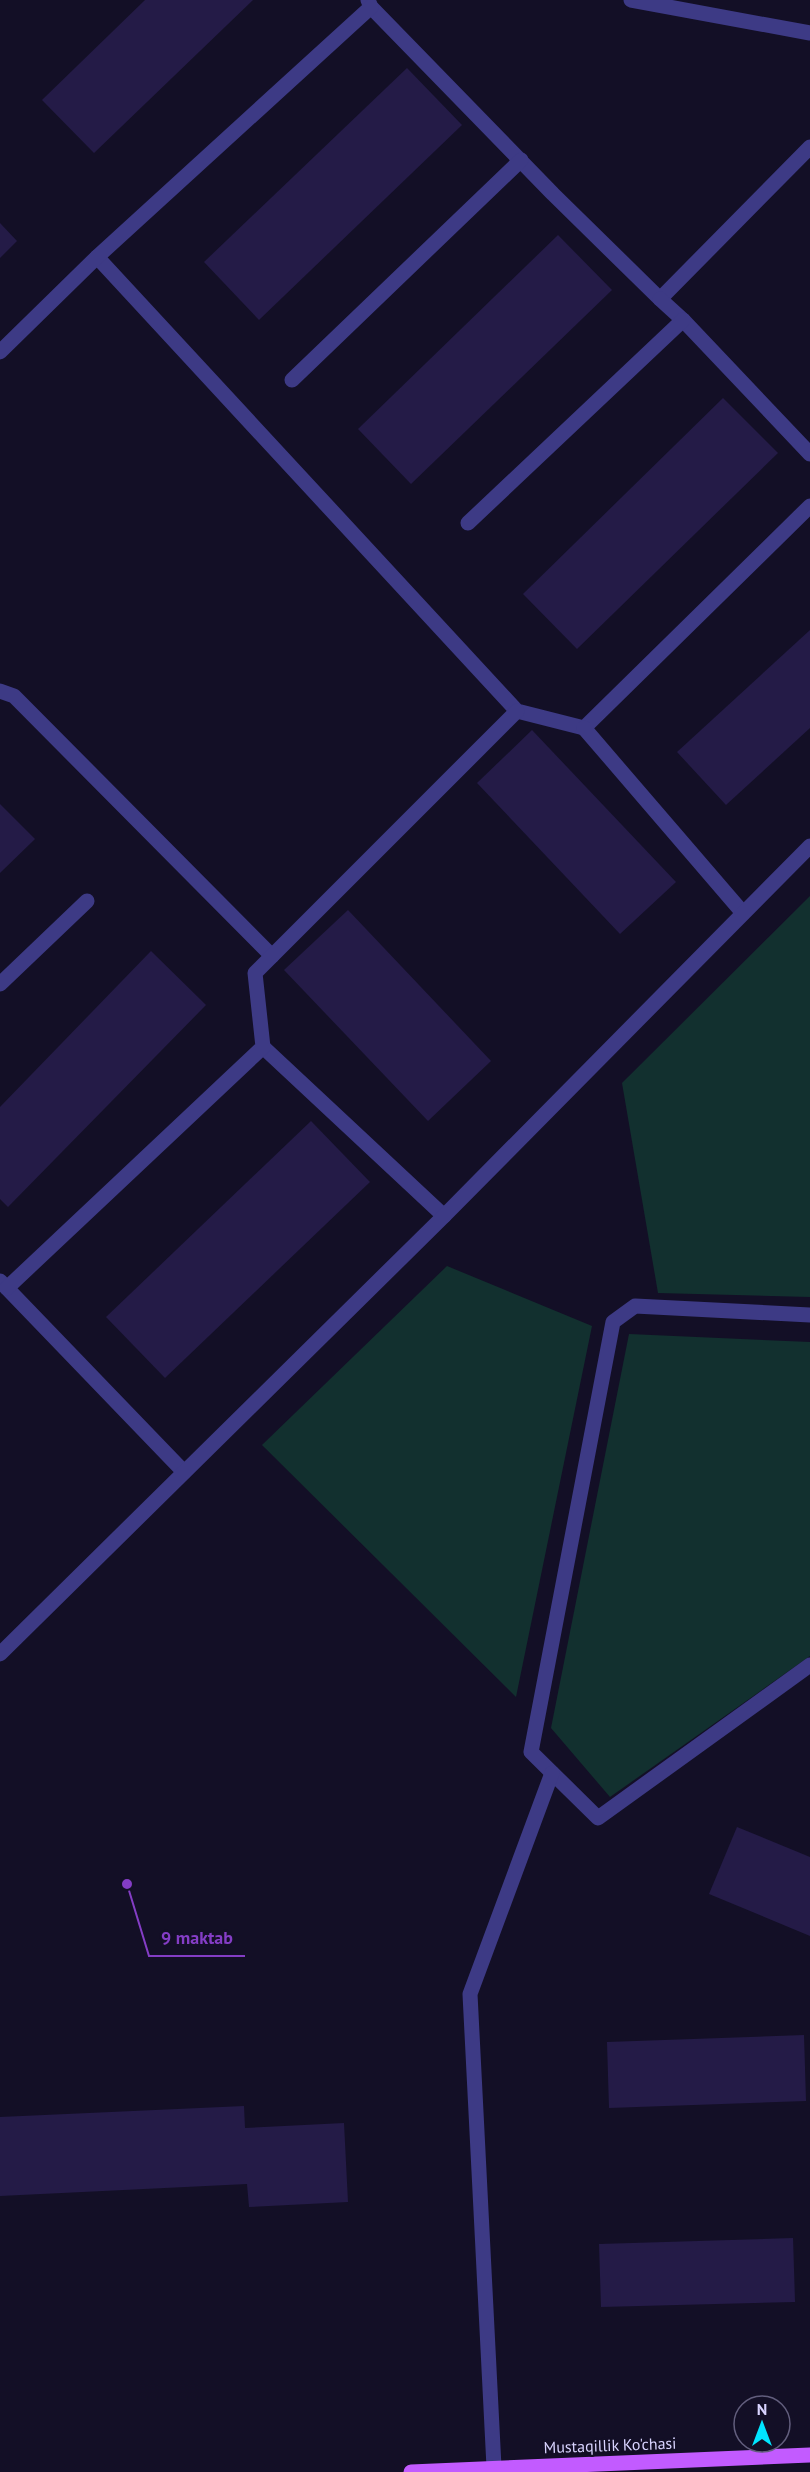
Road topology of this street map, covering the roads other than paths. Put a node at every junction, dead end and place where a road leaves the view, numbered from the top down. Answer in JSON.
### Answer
{"nodes":[{"id":1,"x":631,"y":0,"type":"edge"},
{"id":2,"x":370,"y":3,"type":"edge"},
{"id":3,"x":810,"y":33,"type":"edge"},
{"id":4,"x":810,"y":147,"type":"edge"},
{"id":5,"x":521,"y":160,"type":"junction"},
{"id":6,"x":97,"y":257,"type":"junction"},
{"id":7,"x":660,"y":299,"type":"junction"},
{"id":8,"x":683,"y":320,"type":"junction"},
{"id":9,"x":0,"y":352,"type":"edge"},
{"id":10,"x":292,"y":380,"type":"dead end"},
{"id":11,"x":810,"y":454,"type":"edge"},
{"id":12,"x":810,"y":506,"type":"edge"},
{"id":13,"x":468,"y":523,"type":"dead end"},
{"id":14,"x":0,"y":691,"type":"edge"},
{"id":15,"x":517,"y":711,"type":"junction"},
{"id":16,"x":584,"y":728,"type":"junction"},
{"id":17,"x":810,"y":846,"type":"edge"},
{"id":18,"x":87,"y":901,"type":"dead end"},
{"id":19,"x":743,"y":913,"type":"junction"},
{"id":20,"x":272,"y":956,"type":"junction"},
{"id":21,"x":0,"y":984,"type":"edge"},
{"id":22,"x":263,"y":1047,"type":"junction"},
{"id":23,"x":444,"y":1216,"type":"junction"},
{"id":24,"x":4,"y":1285,"type":"edge"},
{"id":25,"x":810,"y":1315,"type":"edge"},
{"id":26,"x":184,"y":1472,"type":"junction"},
{"id":27,"x":0,"y":1654,"type":"edge"},
{"id":28,"x":810,"y":1665,"type":"edge"},
{"id":29,"x":552,"y":1773,"type":"junction"},
{"id":30,"x":810,"y":2455,"type":"edge"},
{"id":31,"x":494,"y":2468,"type":"junction"},
{"id":32,"x":562,"y":2469,"type":"edge"},
{"id":33,"x":411,"y":2472,"type":"edge"}],
"edges":[{"from":1,"to":3,"type":"lane"},
{"from":2,"to":5,"type":"lane"},
{"from":2,"to":6,"type":"lane"},
{"from":4,"to":7,"type":"lane"},
{"from":5,"to":7,"type":"lane"},
{"from":5,"to":10,"type":"lane"},
{"from":6,"to":9,"type":"lane"},
{"from":6,"to":15,"type":"lane"},
{"from":7,"to":8,"type":"lane"},
{"from":8,"to":11,"type":"lane"},
{"from":8,"to":13,"type":"lane"},
{"from":12,"to":16,"type":"lane"},
{"from":14,"to":20,"type":"lane"},
{"from":15,"to":16,"type":"lane"},
{"from":15,"to":20,"type":"lane"},
{"from":16,"to":19,"type":"lane"},
{"from":17,"to":19,"type":"lane"},
{"from":18,"to":21,"type":"lane"},
{"from":19,"to":23,"type":"lane"},
{"from":20,"to":22,"type":"lane"},
{"from":22,"to":23,"type":"lane"},
{"from":22,"to":24,"type":"lane"},
{"from":23,"to":26,"type":"lane"},
{"from":24,"to":26,"type":"lane"},
{"from":25,"to":29,"type":"lane"},
{"from":26,"to":27,"type":"lane"},
{"from":28,"to":29,"type":"lane"},
{"from":29,"to":31,"type":"lane"},
{"from":30,"to":32,"type":"main road","name":"Mustaqillik Ko'chasi"},
{"from":31,"to":32,"type":"main road","name":"Mustaqillik Ko'chasi"},
{"from":31,"to":33,"type":"main road","name":"Mustaqillik Ko'chasi"}]}
